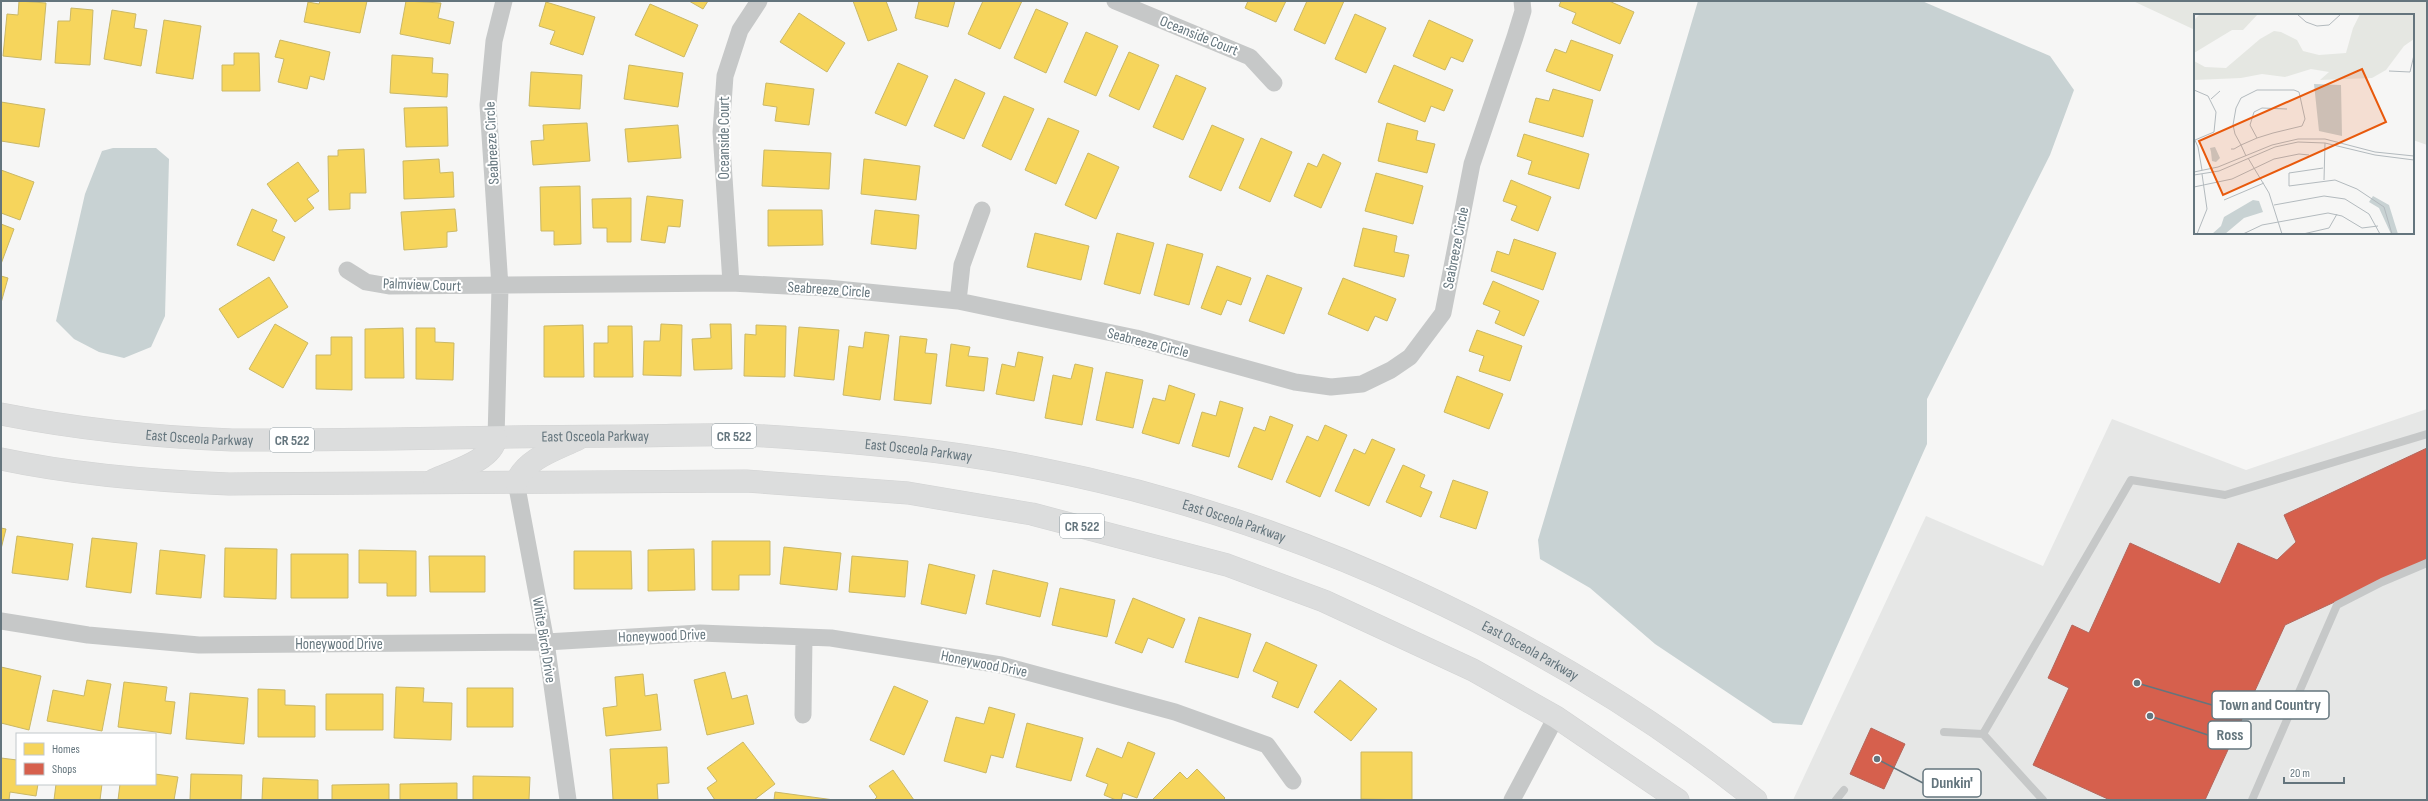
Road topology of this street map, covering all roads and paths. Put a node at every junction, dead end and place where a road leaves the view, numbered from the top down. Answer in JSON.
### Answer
{"nodes":[{"id":1,"x":504,"y":1,"type":"edge"},
{"id":2,"x":759,"y":1,"type":"edge"},
{"id":3,"x":1115,"y":1,"type":"edge"},
{"id":4,"x":1522,"y":1,"type":"edge"},
{"id":5,"x":1274,"y":83,"type":"dead end"},
{"id":6,"x":982,"y":210,"type":"dead end"},
{"id":7,"x":347,"y":270,"type":"dead end"},
{"id":8,"x":731,"y":283,"type":"junction"},
{"id":9,"x":500,"y":287,"type":"junction"},
{"id":10,"x":958,"y":302,"type":"junction"},
{"id":11,"x":1,"y":414,"type":"edge"},
{"id":12,"x":2427,"y":434,"type":"edge"},
{"id":13,"x":584,"y":436,"type":"junction"},
{"id":14,"x":496,"y":438,"type":"junction"},
{"id":15,"x":1,"y":459,"type":"edge"},
{"id":16,"x":516,"y":482,"type":"junction"},
{"id":17,"x":426,"y":484,"type":"junction"},
{"id":18,"x":2427,"y":564,"type":"edge"},
{"id":19,"x":1,"y":621,"type":"edge"},
{"id":20,"x":804,"y":637,"type":"junction"},
{"id":21,"x":546,"y":642,"type":"junction"},
{"id":22,"x":803,"y":715,"type":"dead end"},
{"id":23,"x":1556,"y":717,"type":"junction"},
{"id":24,"x":1944,"y":732,"type":"dead end"},
{"id":25,"x":1983,"y":734,"type":"junction"},
{"id":26,"x":1293,"y":782,"type":"dead end"},
{"id":27,"x":1844,"y":790,"type":"dead end"},
{"id":28,"x":568,"y":800,"type":"edge"},
{"id":29,"x":1512,"y":800,"type":"edge"},
{"id":30,"x":1678,"y":800,"type":"edge"},
{"id":31,"x":1756,"y":800,"type":"edge"},
{"id":32,"x":1836,"y":800,"type":"edge"},
{"id":33,"x":2043,"y":800,"type":"edge"},
{"id":34,"x":2252,"y":800,"type":"edge"}],
"edges":[{"from":1,"to":9,"type":"street","name":"Seabreeze Circle"},
{"from":2,"to":8,"type":"street","name":"Oceanside Court"},
{"from":3,"to":5,"type":"street","name":"Oceanside Court"},
{"from":4,"to":10,"type":"street","name":"Seabreeze Circle"},
{"from":6,"to":10,"type":"street"},
{"from":7,"to":9,"type":"street","name":"Palmview Court"},
{"from":8,"to":9,"type":"street","name":"Seabreeze Circle"},
{"from":8,"to":10,"type":"street","name":"Seabreeze Circle"},
{"from":9,"to":14,"type":"street","name":"Seabreeze Circle"},
{"from":11,"to":14,"type":"main road","name":"East Osceola Parkway","number":"CR 522"},
{"from":12,"to":25,"type":"lane"},
{"from":13,"to":14,"type":"main road","name":"East Osceola Parkway","number":"CR 522"},
{"from":13,"to":16,"type":"main road"},
{"from":13,"to":31,"type":"main road","name":"East Osceola Parkway","number":"CR 522"},
{"from":14,"to":17,"type":"main road"},
{"from":15,"to":17,"type":"main road","number":"CR 522"},
{"from":16,"to":17,"type":"main road","number":"CR 522"},
{"from":16,"to":21,"type":"street","name":"White Birch Drive"},
{"from":16,"to":23,"type":"main road","number":"CR 522"},
{"from":18,"to":34,"type":"lane"},
{"from":19,"to":21,"type":"street","name":"Honeywood Drive"},
{"from":20,"to":21,"type":"street","name":"Honeywood Drive"},
{"from":20,"to":22,"type":"street"},
{"from":20,"to":26,"type":"street","name":"Honeywood Drive"},
{"from":21,"to":28,"type":"street","name":"White Birch Drive"},
{"from":23,"to":29,"type":"street"},
{"from":23,"to":30,"type":"main road","number":"CR 522"},
{"from":24,"to":25,"type":"lane"},
{"from":25,"to":33,"type":"lane"},
{"from":27,"to":32,"type":"lane"}]}
